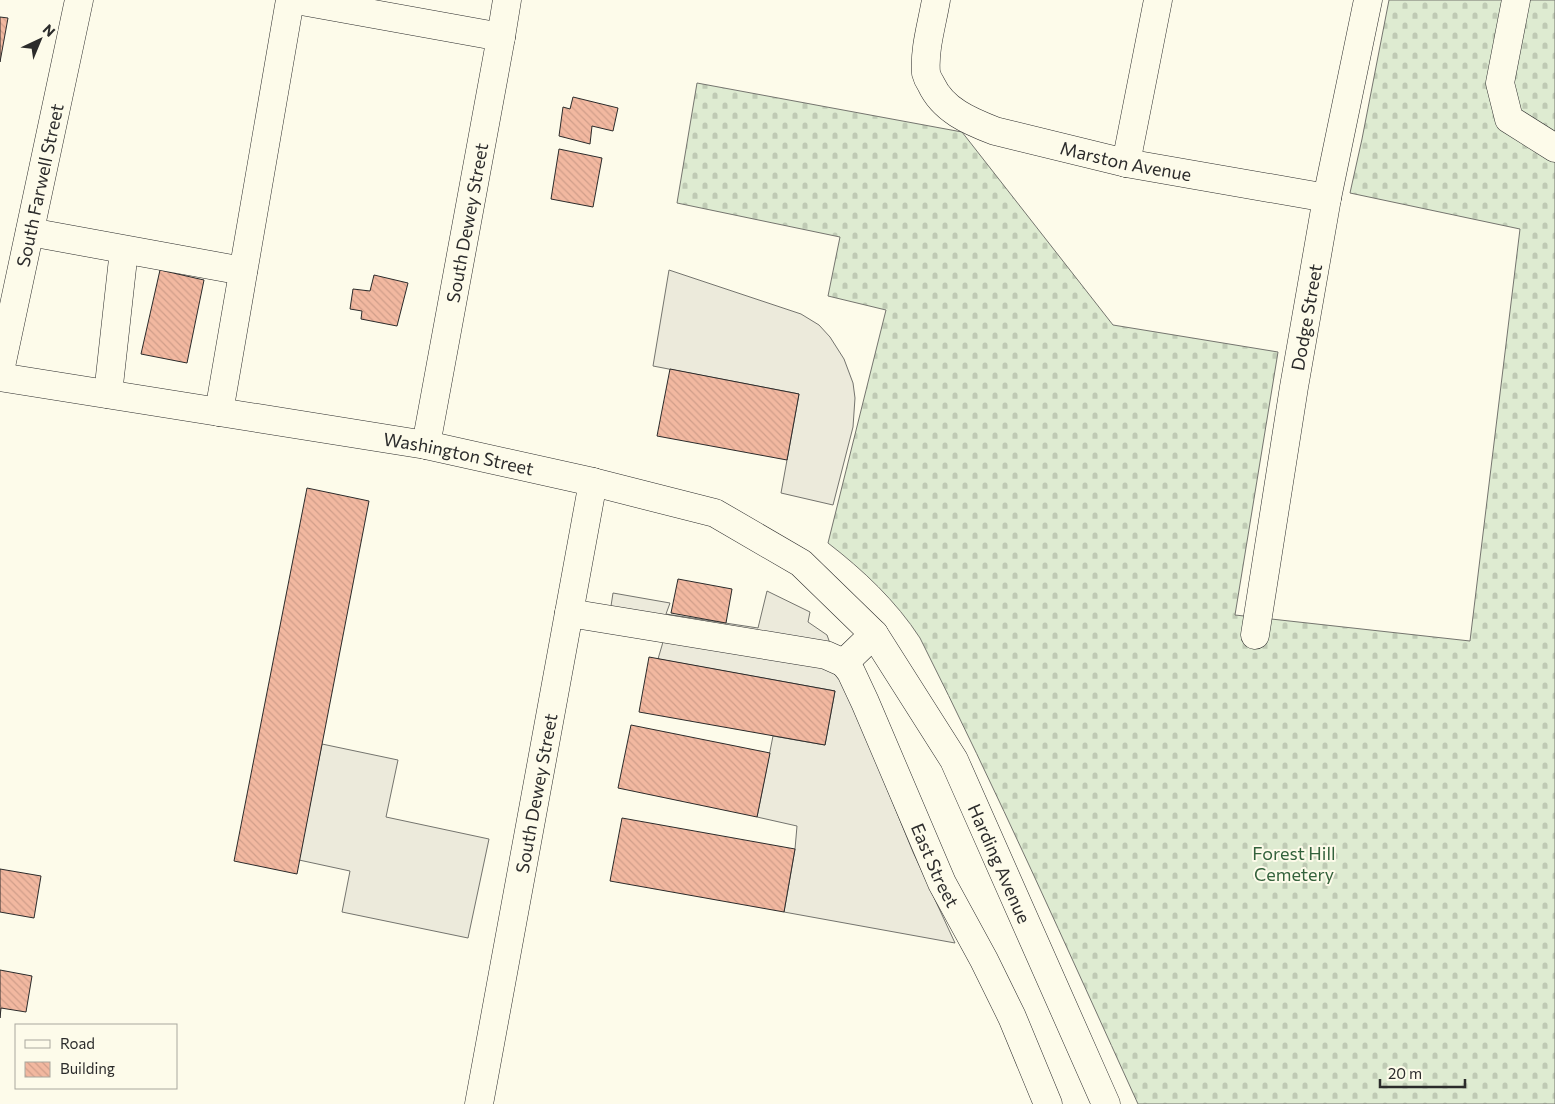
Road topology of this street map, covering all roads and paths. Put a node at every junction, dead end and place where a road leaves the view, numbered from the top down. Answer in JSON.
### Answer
{"nodes":[{"id":1,"x":79,"y":0,"type":"edge"},
{"id":2,"x":290,"y":0,"type":"edge"},
{"id":3,"x":296,"y":0,"type":"edge"},
{"id":4,"x":507,"y":0,"type":"edge"},
{"id":5,"x":936,"y":0,"type":"edge"},
{"id":6,"x":1158,"y":0,"type":"edge"},
{"id":7,"x":1368,"y":0,"type":"edge"},
{"id":8,"x":1516,"y":0,"type":"edge"},
{"id":9,"x":502,"y":38,"type":"junction"},
{"id":10,"x":1555,"y":148,"type":"edge"},
{"id":11,"x":1126,"y":163,"type":"junction"},
{"id":12,"x":1327,"y":198,"type":"junction"},
{"id":13,"x":30,"y":232,"type":"junction"},
{"id":14,"x":124,"y":250,"type":"junction"},
{"id":15,"x":243,"y":272,"type":"junction"},
{"id":16,"x":0,"y":371,"type":"edge"},
{"id":17,"x":0,"y":377,"type":"edge"},
{"id":18,"x":108,"y":394,"type":"junction"},
{"id":19,"x":219,"y":412,"type":"junction"},
{"id":20,"x":426,"y":445,"type":"junction"},
{"id":21,"x":593,"y":482,"type":"junction"},
{"id":22,"x":569,"y":614,"type":"junction"},
{"id":23,"x":874,"y":634,"type":"junction"},
{"id":24,"x":1255,"y":634,"type":"dead end"},
{"id":25,"x":844,"y":663,"type":"junction"},
{"id":26,"x":479,"y":1104,"type":"edge"},
{"id":27,"x":1048,"y":1104,"type":"edge"},
{"id":28,"x":1106,"y":1104,"type":"edge"}],
"edges":[{"from":1,"to":13,"type":"street","name":"South Farwell Street"},
{"from":2,"to":15,"type":"street"},
{"from":3,"to":9,"type":"street"},
{"from":4,"to":9,"type":"street","name":"South Dewey Street"},
{"from":5,"to":11,"type":"street","name":"Marston Avenue"},
{"from":6,"to":11,"type":"street"},
{"from":7,"to":12,"type":"street","name":"Dodge Street"},
{"from":8,"to":10,"type":"street"},
{"from":9,"to":20,"type":"street","name":"South Dewey Street"},
{"from":11,"to":12,"type":"street","name":"Marston Avenue"},
{"from":12,"to":24,"type":"street","name":"Dodge Street"},
{"from":13,"to":14,"type":"street"},
{"from":13,"to":16,"type":"street","name":"South Farwell Street"},
{"from":14,"to":15,"type":"street"},
{"from":14,"to":18,"type":"street"},
{"from":15,"to":19,"type":"street"},
{"from":17,"to":18,"type":"street","name":"Washington Street"},
{"from":18,"to":19,"type":"street","name":"Washington Street"},
{"from":19,"to":20,"type":"street","name":"Washington Street"},
{"from":20,"to":21,"type":"street","name":"Washington Street"},
{"from":21,"to":22,"type":"street","name":"South Dewey Street"},
{"from":21,"to":23,"type":"street","name":"Washington Street"},
{"from":22,"to":25,"type":"street"},
{"from":22,"to":26,"type":"street","name":"South Dewey Street"},
{"from":23,"to":25,"type":"street"},
{"from":23,"to":28,"type":"street","name":"Harding Avenue"},
{"from":25,"to":27,"type":"street","name":"East Street"}]}
